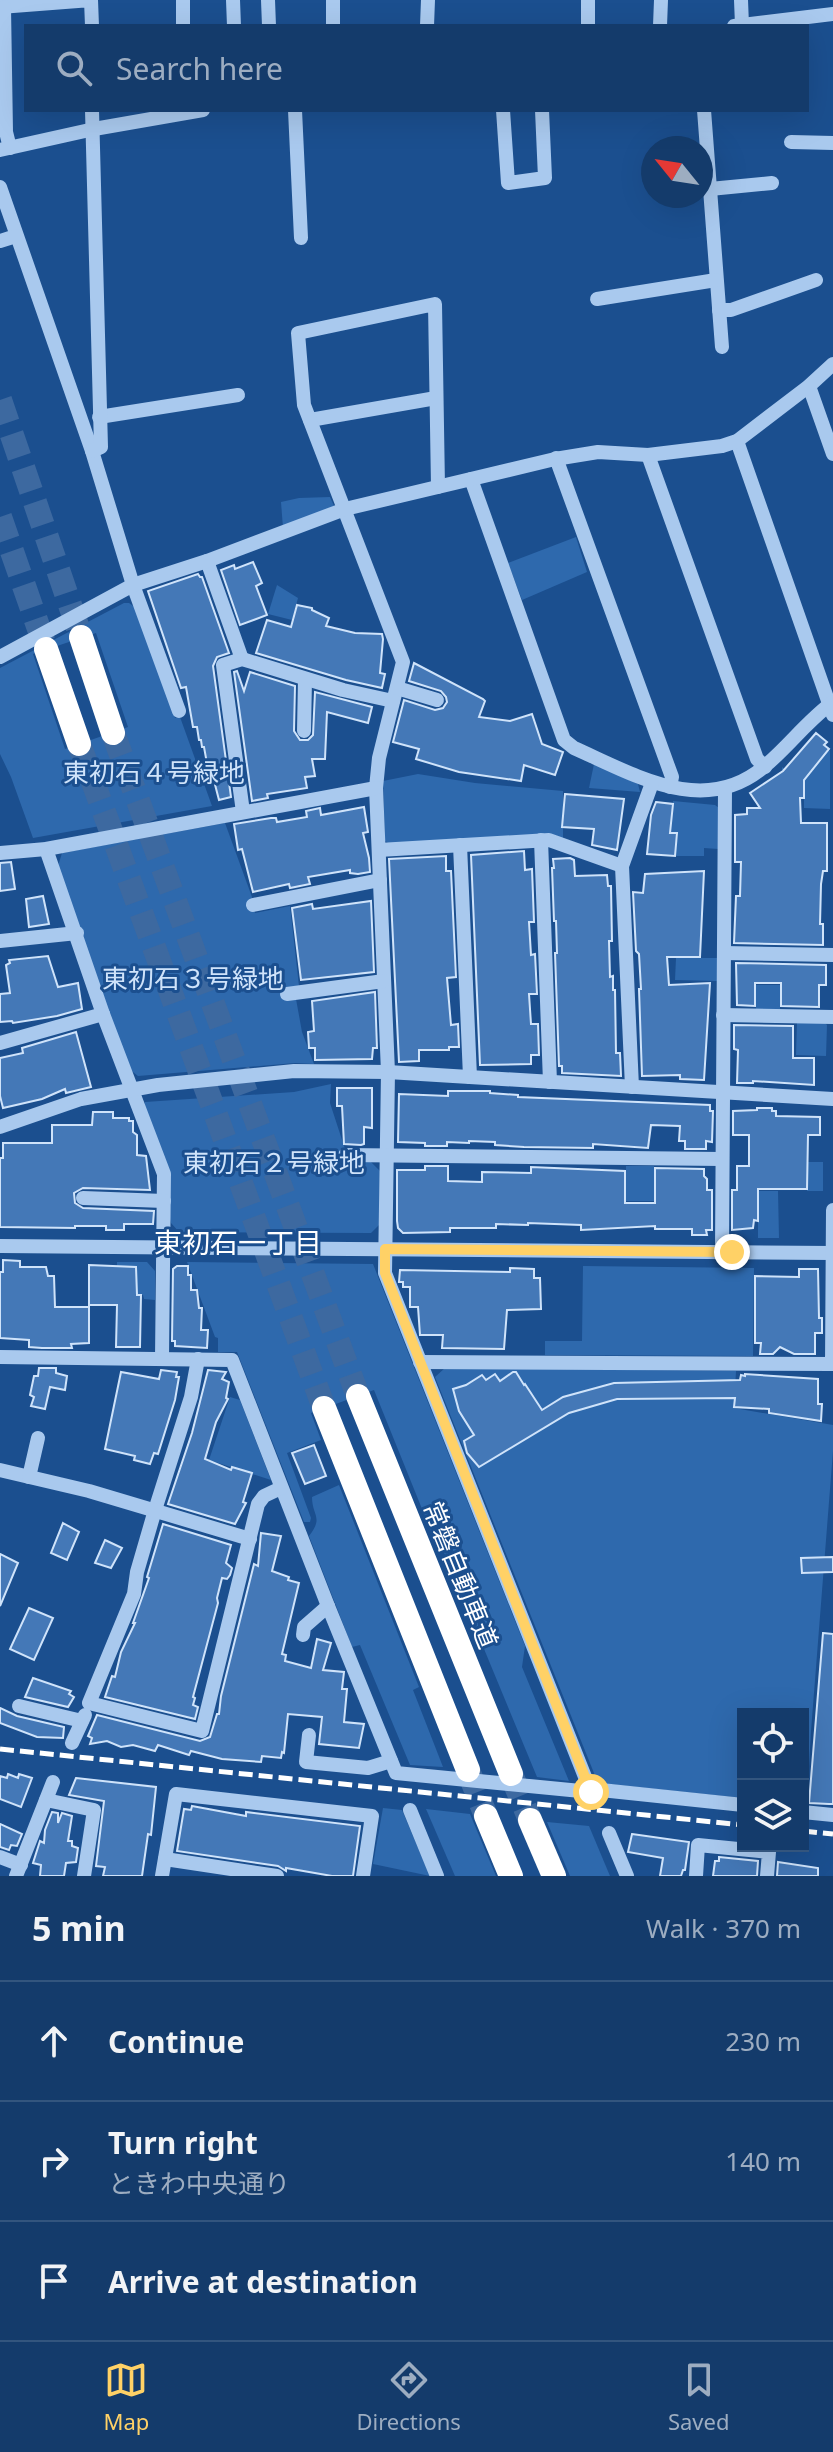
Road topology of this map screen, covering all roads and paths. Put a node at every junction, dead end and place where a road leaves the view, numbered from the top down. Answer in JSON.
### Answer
{"nodes":[{"id":1,"x":183,"y":0,"type":"edge"},
{"id":2,"x":233,"y":0,"type":"edge"},
{"id":3,"x":268,"y":0,"type":"edge"},
{"id":4,"x":333,"y":0,"type":"edge"},
{"id":5,"x":428,"y":0,"type":"edge"},
{"id":6,"x":588,"y":0,"type":"edge"},
{"id":7,"x":661,"y":0,"type":"edge"},
{"id":8,"x":741,"y":0,"type":"edge"},
{"id":9,"x":832,"y":0,"type":"edge"},
{"id":10,"x":2,"y":7,"type":"edge"},
{"id":11,"x":833,"y":14,"type":"edge"},
{"id":12,"x":92,"y":24,"type":"edge"},
{"id":13,"x":183,"y":24,"type":"edge"},
{"id":14,"x":234,"y":24,"type":"edge"},
{"id":15,"x":269,"y":24,"type":"edge"},
{"id":16,"x":333,"y":24,"type":"edge"},
{"id":17,"x":427,"y":24,"type":"edge"},
{"id":18,"x":588,"y":24,"type":"edge"},
{"id":19,"x":660,"y":24,"type":"edge"},
{"id":20,"x":738,"y":24,"type":"edge"},
{"id":21,"x":747,"y":24,"type":"edge"},
{"id":22,"x":92,"y":112,"type":"edge"},
{"id":23,"x":182,"y":112,"type":"edge"},
{"id":24,"x":295,"y":112,"type":"edge"},
{"id":25,"x":503,"y":112,"type":"edge"},
{"id":26,"x":542,"y":112,"type":"edge"},
{"id":27,"x":704,"y":112,"type":"edge"},
{"id":28,"x":94,"y":129,"type":"junction"},
{"id":29,"x":706,"y":136,"type":"edge"},
{"id":30,"x":791,"y":142,"type":"dead end"},
{"id":31,"x":833,"y":143,"type":"edge"},
{"id":32,"x":5,"y":149,"type":"edge"},
{"id":33,"x":772,"y":183,"type":"dead end"},
{"id":34,"x":0,"y":187,"type":"edge"},
{"id":35,"x":713,"y":189,"type":"edge"},
{"id":36,"x":711,"y":208,"type":"edge"},
{"id":37,"x":16,"y":236,"type":"junction"},
{"id":38,"x":301,"y":238,"type":"dead end"},
{"id":39,"x":0,"y":241,"type":"edge"},
{"id":40,"x":716,"y":280,"type":"junction"},
{"id":41,"x":816,"y":280,"type":"dead end"},
{"id":42,"x":597,"y":299,"type":"dead end"},
{"id":43,"x":719,"y":310,"type":"junction"},
{"id":44,"x":722,"y":347,"type":"dead end"},
{"id":45,"x":833,"y":364,"type":"edge"},
{"id":46,"x":809,"y":386,"type":"junction"},
{"id":47,"x":238,"y":395,"type":"dead end"},
{"id":48,"x":436,"y":398,"type":"junction"},
{"id":49,"x":99,"y":417,"type":"junction"},
{"id":50,"x":310,"y":420,"type":"junction"},
{"id":51,"x":737,"y":441,"type":"junction"},
{"id":52,"x":92,"y":451,"type":"junction"},
{"id":53,"x":833,"y":454,"type":"edge"},
{"id":54,"x":648,"y":455,"type":"junction"},
{"id":55,"x":556,"y":458,"type":"junction"},
{"id":56,"x":471,"y":479,"type":"junction"},
{"id":57,"x":438,"y":487,"type":"junction"},
{"id":58,"x":345,"y":509,"type":"junction"},
{"id":59,"x":207,"y":561,"type":"junction"},
{"id":60,"x":133,"y":585,"type":"junction"},
{"id":61,"x":81,"y":637,"type":"tunnel mouth"},
{"id":62,"x":46,"y":649,"type":"tunnel mouth"},
{"id":63,"x":0,"y":657,"type":"edge"},
{"id":64,"x":242,"y":659,"type":"junction"},
{"id":65,"x":305,"y":679,"type":"junction"},
{"id":66,"x":395,"y":695,"type":"junction"},
{"id":67,"x":437,"y":700,"type":"dead end"},
{"id":68,"x":832,"y":707,"type":"edge"},
{"id":69,"x":179,"y":711,"type":"dead end"},
{"id":70,"x":304,"y":731,"type":"dead end"},
{"id":71,"x":113,"y":733,"type":"tunnel mouth"},
{"id":72,"x":79,"y":744,"type":"tunnel mouth"},
{"id":73,"x":765,"y":767,"type":"junction"},
{"id":74,"x":652,"y":783,"type":"junction"},
{"id":75,"x":670,"y":787,"type":"junction"},
{"id":76,"x":376,"y":788,"type":"junction"},
{"id":77,"x":725,"y":789,"type":"junction"},
{"id":78,"x":243,"y":812,"type":"junction"},
{"id":79,"x":541,"y":840,"type":"junction"},
{"id":80,"x":460,"y":845,"type":"junction"},
{"id":81,"x":46,"y":849,"type":"junction"},
{"id":82,"x":379,"y":850,"type":"junction"},
{"id":83,"x":0,"y":853,"type":"edge"},
{"id":84,"x":622,"y":866,"type":"junction"},
{"id":85,"x":380,"y":880,"type":"junction"},
{"id":86,"x":253,"y":905,"type":"dead end"},
{"id":87,"x":77,"y":933,"type":"junction"},
{"id":88,"x":0,"y":941,"type":"edge"},
{"id":89,"x":724,"y":953,"type":"junction"},
{"id":90,"x":833,"y":955,"type":"edge"},
{"id":91,"x":384,"y":981,"type":"junction"},
{"id":92,"x":287,"y":994,"type":"dead end"},
{"id":93,"x":103,"y":1014,"type":"junction"},
{"id":94,"x":723,"y":1015,"type":"junction"},
{"id":95,"x":833,"y":1017,"type":"edge"},
{"id":96,"x":0,"y":1043,"type":"edge"},
{"id":97,"x":388,"y":1072,"type":"junction"},
{"id":98,"x":470,"y":1077,"type":"junction"},
{"id":99,"x":550,"y":1082,"type":"junction"},
{"id":100,"x":632,"y":1087,"type":"junction"},
{"id":101,"x":131,"y":1090,"type":"junction"},
{"id":102,"x":723,"y":1094,"type":"junction"},
{"id":103,"x":833,"y":1099,"type":"edge"},
{"id":104,"x":0,"y":1127,"type":"edge"},
{"id":105,"x":345,"y":1155,"type":"dead end"},
{"id":106,"x":387,"y":1156,"type":"junction"},
{"id":107,"x":722,"y":1159,"type":"junction"},
{"id":108,"x":83,"y":1198,"type":"dead end"},
{"id":109,"x":164,"y":1201,"type":"junction"},
{"id":110,"x":833,"y":1210,"type":"edge"},
{"id":111,"x":0,"y":1246,"type":"edge"},
{"id":112,"x":163,"y":1247,"type":"junction"},
{"id":113,"x":385,"y":1249,"type":"junction"},
{"id":114,"x":722,"y":1251,"type":"junction"},
{"id":115,"x":833,"y":1253,"type":"edge"},
{"id":116,"x":0,"y":1357,"type":"edge"},
{"id":117,"x":162,"y":1358,"type":"junction"},
{"id":118,"x":198,"y":1359,"type":"junction"},
{"id":119,"x":420,"y":1362,"type":"junction"},
{"id":120,"x":833,"y":1364,"type":"edge"},
{"id":121,"x":358,"y":1396,"type":"tunnel mouth"},
{"id":122,"x":324,"y":1408,"type":"tunnel mouth"},
{"id":123,"x":38,"y":1438,"type":"dead end"},
{"id":124,"x":0,"y":1470,"type":"edge"},
{"id":125,"x":29,"y":1477,"type":"junction"},
{"id":126,"x":281,"y":1488,"type":"junction"},
{"id":127,"x":155,"y":1510,"type":"junction"},
{"id":128,"x":250,"y":1539,"type":"junction"},
{"id":129,"x":328,"y":1606,"type":"junction"},
{"id":130,"x":303,"y":1635,"type":"dead end"},
{"id":131,"x":89,"y":1703,"type":"junction"},
{"id":132,"x":19,"y":1706,"type":"dead end"},
{"id":133,"x":82,"y":1721,"type":"junction"},
{"id":134,"x":309,"y":1735,"type":"dead end"},
{"id":135,"x":72,"y":1743,"type":"dead end"},
{"id":136,"x":391,"y":1761,"type":"junction"},
{"id":137,"x":468,"y":1770,"type":"tunnel mouth"},
{"id":138,"x":511,"y":1774,"type":"tunnel mouth"},
{"id":139,"x":53,"y":1782,"type":"dead end"},
{"id":140,"x":591,"y":1792,"type":"junction"},
{"id":141,"x":46,"y":1800,"type":"junction"},
{"id":142,"x":737,"y":1804,"type":"edge"},
{"id":143,"x":410,"y":1810,"type":"dead end"},
{"id":144,"x":809,"y":1813,"type":"edge"},
{"id":145,"x":833,"y":1815,"type":"edge"},
{"id":146,"x":486,"y":1816,"type":"tunnel mouth"},
{"id":147,"x":530,"y":1820,"type":"tunnel mouth"},
{"id":148,"x":609,"y":1833,"type":"dead end"},
{"id":149,"x":0,"y":1857,"type":"edge"},
{"id":150,"x":165,"y":1859,"type":"junction"},
{"id":151,"x":18,"y":1870,"type":"edge"},
{"id":152,"x":84,"y":1876,"type":"edge"},
{"id":153,"x":162,"y":1876,"type":"edge"},
{"id":154,"x":277,"y":1876,"type":"edge"},
{"id":155,"x":363,"y":1876,"type":"edge"},
{"id":156,"x":437,"y":1876,"type":"edge"},
{"id":157,"x":511,"y":1876,"type":"edge"},
{"id":158,"x":554,"y":1876,"type":"edge"},
{"id":159,"x":627,"y":1876,"type":"edge"},
{"id":160,"x":696,"y":1876,"type":"edge"},
{"id":161,"x":767,"y":1876,"type":"edge"}],
"edges":[{"from":1,"to":13,"type":"street"},
{"from":2,"to":14,"type":"street"},
{"from":3,"to":15,"type":"street"},
{"from":4,"to":16,"type":"street"},
{"from":5,"to":17,"type":"street"},
{"from":6,"to":18,"type":"street"},
{"from":7,"to":19,"type":"street"},
{"from":8,"to":20,"type":"street"},
{"from":9,"to":11,"type":"street"},
{"from":10,"to":12,"type":"street"},
{"from":10,"to":32,"type":"street"},
{"from":11,"to":21,"type":"street"},
{"from":22,"to":28,"type":"street"},
{"from":23,"to":28,"type":"street"},
{"from":24,"to":38,"type":"street"},
{"from":25,"to":26,"type":"street"},
{"from":27,"to":29,"type":"street"},
{"from":28,"to":32,"type":"street"},
{"from":28,"to":49,"type":"street"},
{"from":30,"to":31,"type":"street"},
{"from":33,"to":35,"type":"street"},
{"from":34,"to":37,"type":"street"},
{"from":36,"to":40,"type":"street"},
{"from":37,"to":39,"type":"street"},
{"from":37,"to":52,"type":"street"},
{"from":40,"to":42,"type":"street"},
{"from":40,"to":43,"type":"street"},
{"from":41,"to":43,"type":"street"},
{"from":43,"to":44,"type":"street"},
{"from":45,"to":46,"type":"street"},
{"from":46,"to":51,"type":"street"},
{"from":46,"to":53,"type":"street"},
{"from":47,"to":49,"type":"street"},
{"from":48,"to":50,"type":"street"},
{"from":48,"to":50,"type":"street"},
{"from":48,"to":57,"type":"street"},
{"from":49,"to":52,"type":"street"},
{"from":50,"to":58,"type":"street"},
{"from":51,"to":54,"type":"street"},
{"from":51,"to":68,"type":"street"},
{"from":52,"to":60,"type":"street"},
{"from":54,"to":55,"type":"street"},
{"from":54,"to":73,"type":"street"},
{"from":55,"to":56,"type":"street"},
{"from":55,"to":75,"type":"street"},
{"from":56,"to":57,"type":"street"},
{"from":56,"to":74,"type":"street"},
{"from":57,"to":58,"type":"street"},
{"from":58,"to":59,"type":"street"},
{"from":58,"to":66,"type":"street"},
{"from":59,"to":60,"type":"street"},
{"from":59,"to":64,"type":"street"},
{"from":60,"to":63,"type":"street"},
{"from":60,"to":69,"type":"street"},
{"from":61,"to":71,"type":"highway"},
{"from":62,"to":72,"type":"highway"},
{"from":64,"to":65,"type":"street"},
{"from":64,"to":78,"type":"street"},
{"from":65,"to":66,"type":"street"},
{"from":65,"to":70,"type":"street"},
{"from":66,"to":67,"type":"street"},
{"from":66,"to":76,"type":"street"},
{"from":68,"to":73,"type":"street"},
{"from":73,"to":77,"type":"street"},
{"from":74,"to":75,"type":"street"},
{"from":74,"to":84,"type":"street"},
{"from":75,"to":77,"type":"street"},
{"from":76,"to":78,"type":"street"},
{"from":76,"to":82,"type":"street"},
{"from":77,"to":89,"type":"street"},
{"from":78,"to":81,"type":"street"},
{"from":79,"to":80,"type":"street"},
{"from":79,"to":84,"type":"street"},
{"from":79,"to":99,"type":"street"},
{"from":80,"to":82,"type":"street"},
{"from":80,"to":98,"type":"street"},
{"from":81,"to":83,"type":"street"},
{"from":81,"to":87,"type":"street"},
{"from":82,"to":85,"type":"street"},
{"from":84,"to":100,"type":"street"},
{"from":85,"to":86,"type":"street"},
{"from":85,"to":91,"type":"street"},
{"from":87,"to":88,"type":"street"},
{"from":87,"to":93,"type":"street"},
{"from":89,"to":90,"type":"street"},
{"from":89,"to":94,"type":"street"},
{"from":91,"to":92,"type":"street"},
{"from":91,"to":97,"type":"street"},
{"from":93,"to":96,"type":"street"},
{"from":93,"to":101,"type":"street"},
{"from":94,"to":95,"type":"street"},
{"from":94,"to":102,"type":"street"},
{"from":97,"to":98,"type":"street"},
{"from":97,"to":101,"type":"street"},
{"from":97,"to":106,"type":"street"},
{"from":98,"to":99,"type":"street"},
{"from":99,"to":100,"type":"street"},
{"from":100,"to":102,"type":"street"},
{"from":101,"to":104,"type":"street"},
{"from":101,"to":109,"type":"street"},
{"from":102,"to":103,"type":"street"},
{"from":102,"to":107,"type":"street"},
{"from":105,"to":106,"type":"street"},
{"from":106,"to":107,"type":"street"},
{"from":106,"to":113,"type":"street"},
{"from":107,"to":114,"type":"street"},
{"from":108,"to":109,"type":"street"},
{"from":109,"to":112,"type":"street"},
{"from":110,"to":115,"type":"street"},
{"from":111,"to":112,"type":"street"},
{"from":112,"to":113,"type":"street"},
{"from":112,"to":117,"type":"street"},
{"from":113,"to":114,"type":"street"},
{"from":113,"to":119,"type":"street"},
{"from":114,"to":115,"type":"street"},
{"from":115,"to":120,"type":"street"},
{"from":116,"to":117,"type":"street"},
{"from":117,"to":118,"type":"street"},
{"from":118,"to":126,"type":"street"},
{"from":118,"to":127,"type":"street"},
{"from":119,"to":120,"type":"street"},
{"from":119,"to":140,"type":"street"},
{"from":121,"to":138,"type":"highway","name":"常磐自動車道"},
{"from":122,"to":137,"type":"highway"},
{"from":123,"to":125,"type":"street"},
{"from":124,"to":125,"type":"street"},
{"from":125,"to":127,"type":"street"},
{"from":126,"to":128,"type":"street"},
{"from":126,"to":129,"type":"street"},
{"from":127,"to":128,"type":"street"},
{"from":127,"to":131,"type":"street"},
{"from":128,"to":131,"type":"street"},
{"from":129,"to":130,"type":"street"},
{"from":129,"to":136,"type":"street"},
{"from":131,"to":133,"type":"street"},
{"from":132,"to":133,"type":"street"},
{"from":133,"to":135,"type":"street"},
{"from":134,"to":136,"type":"street"},
{"from":136,"to":140,"type":"street"},
{"from":139,"to":141,"type":"street"},
{"from":140,"to":142,"type":"street"},
{"from":141,"to":151,"type":"street"},
{"from":141,"to":152,"type":"street"},
{"from":143,"to":156,"type":"street"},
{"from":144,"to":145,"type":"street"},
{"from":146,"to":157,"type":"highway"},
{"from":147,"to":158,"type":"highway"},
{"from":148,"to":159,"type":"street"},
{"from":149,"to":151,"type":"street"},
{"from":150,"to":153,"type":"street"},
{"from":150,"to":154,"type":"street"},
{"from":150,"to":155,"type":"street"},
{"from":160,"to":161,"type":"street"}]}
